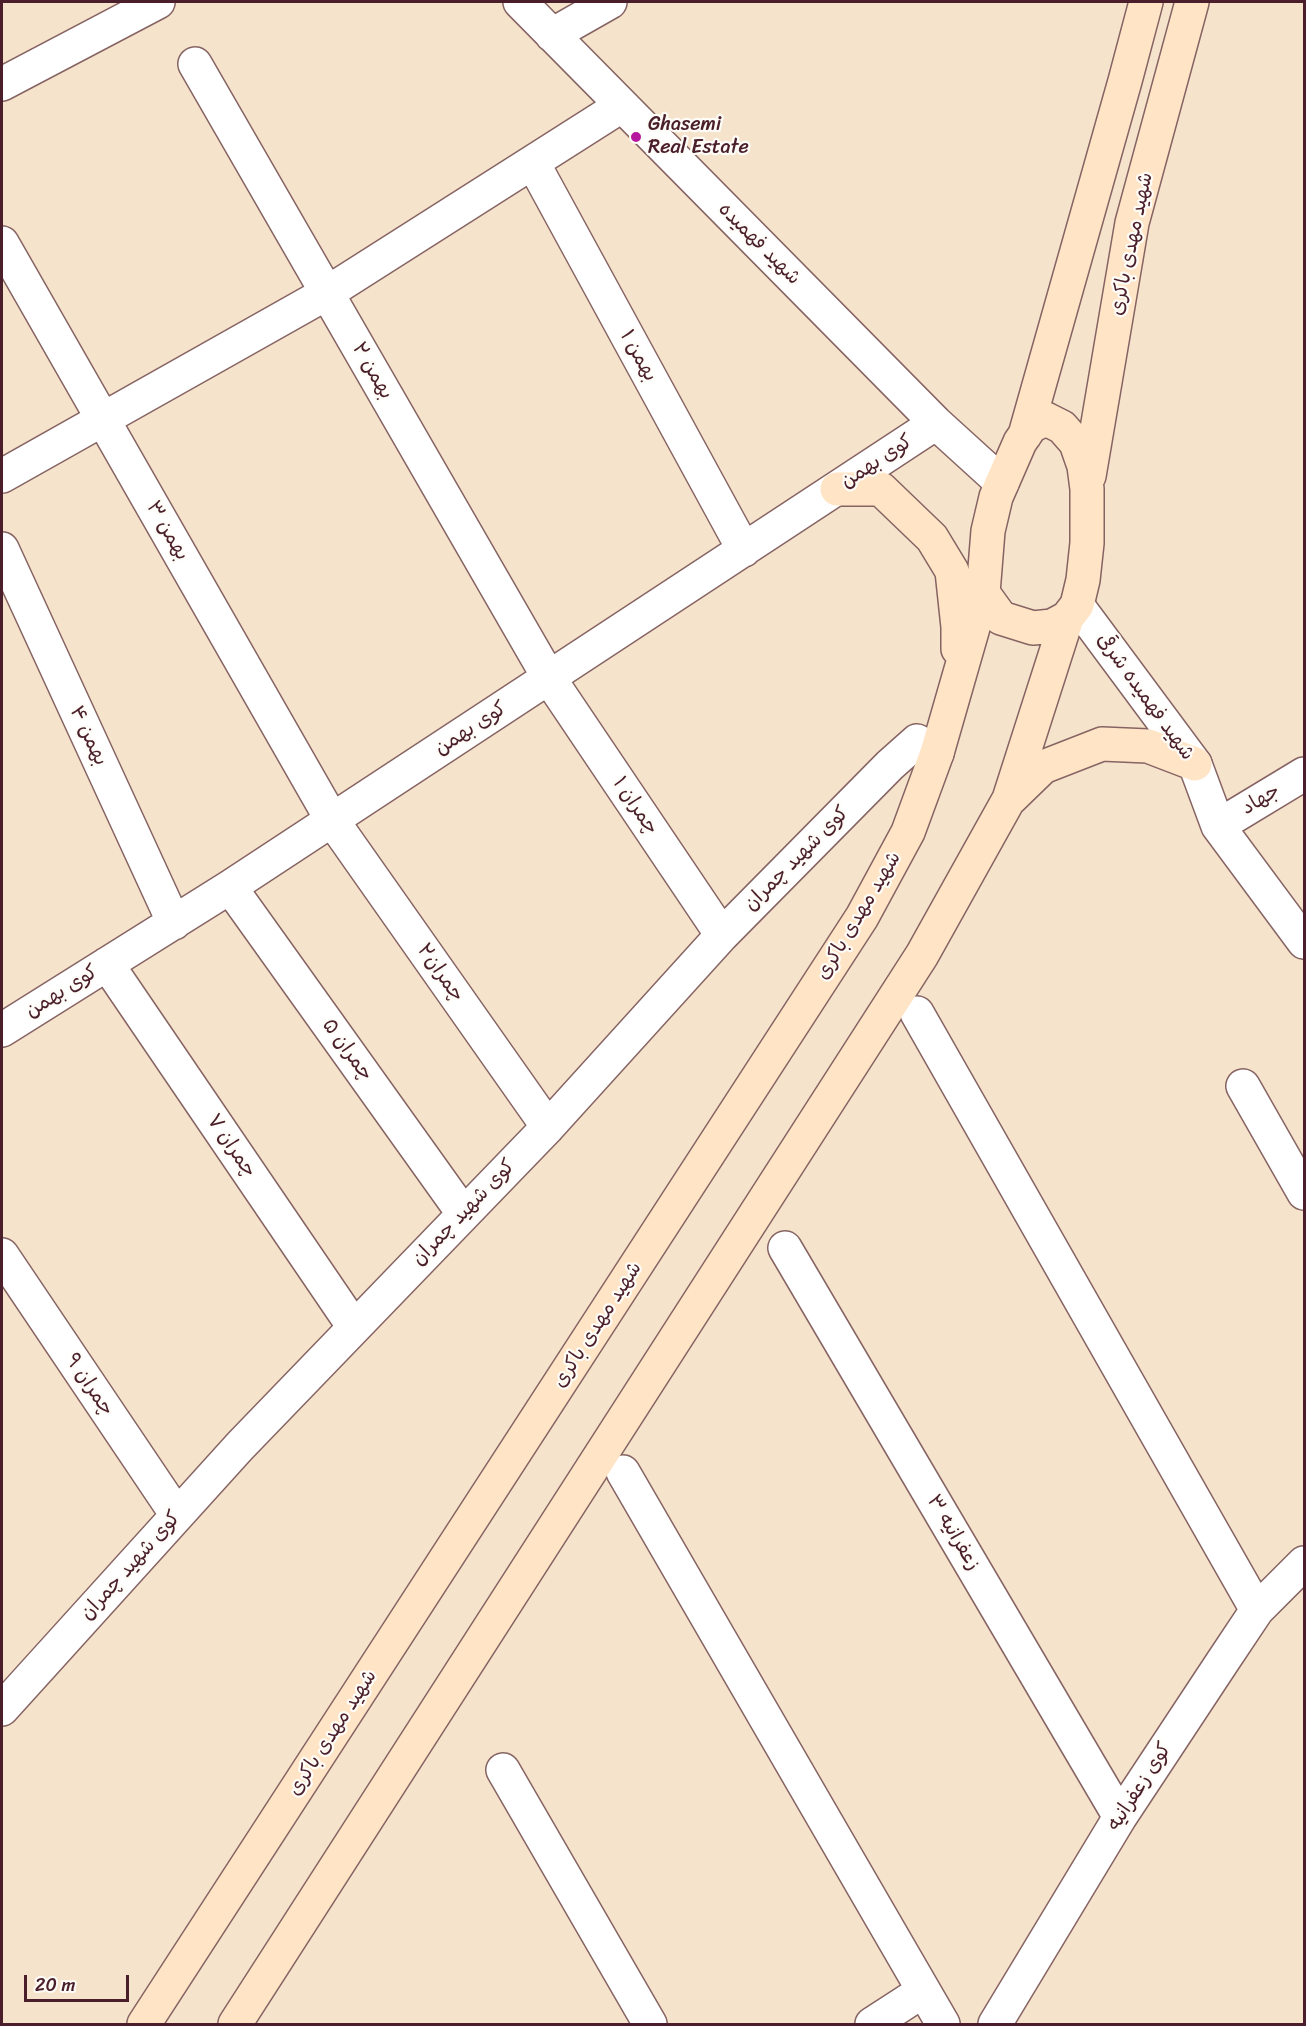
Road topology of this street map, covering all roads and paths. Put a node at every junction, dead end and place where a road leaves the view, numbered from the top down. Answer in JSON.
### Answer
{"nodes":[{"id":1,"x":158,"y":2,"type":"edge"},
{"id":2,"x":520,"y":2,"type":"edge"},
{"id":3,"x":610,"y":2,"type":"edge"},
{"id":4,"x":1146,"y":2,"type":"edge"},
{"id":5,"x":1192,"y":2,"type":"edge"},
{"id":6,"x":552,"y":34,"type":"junction"},
{"id":7,"x":195,"y":64,"type":"dead end"},
{"id":8,"x":2,"y":84,"type":"edge"},
{"id":9,"x":621,"y":106,"type":"junction"},
{"id":10,"x":533,"y":162,"type":"junction"},
{"id":11,"x":2,"y":243,"type":"edge"},
{"id":12,"x":327,"y":293,"type":"junction"},
{"id":13,"x":102,"y":419,"type":"junction"},
{"id":14,"x":936,"y":423,"type":"junction"},
{"id":15,"x":1025,"y":435,"type":"junction"},
{"id":16,"x":2,"y":476,"type":"edge"},
{"id":17,"x":1002,"y":483,"type":"junction"},
{"id":18,"x":837,"y":489,"type":"junction"},
{"id":19,"x":1087,"y":489,"type":"junction"},
{"id":20,"x":2,"y":549,"type":"edge"},
{"id":21,"x":744,"y":550,"type":"junction"},
{"id":22,"x":983,"y":593,"type":"junction"},
{"id":23,"x":1072,"y":611,"type":"junction"},
{"id":24,"x":549,"y":678,"type":"junction"},
{"id":25,"x":957,"y":684,"type":"junction"},
{"id":26,"x":938,"y":753,"type":"junction"},
{"id":27,"x":1195,"y":764,"type":"junction"},
{"id":28,"x":1305,"y":774,"type":"edge"},
{"id":29,"x":1009,"y":799,"type":"junction"},
{"id":30,"x":332,"y":820,"type":"junction"},
{"id":31,"x":1218,"y":826,"type":"junction"},
{"id":32,"x":230,"y":887,"type":"junction"},
{"id":33,"x":174,"y":923,"type":"junction"},
{"id":34,"x":722,"y":935,"type":"junction"},
{"id":35,"x":1305,"y":942,"type":"edge"},
{"id":36,"x":107,"y":964,"type":"junction"},
{"id":37,"x":917,"y":1013,"type":"dead end"},
{"id":38,"x":2,"y":1030,"type":"edge"},
{"id":39,"x":1243,"y":1086,"type":"dead end"},
{"id":40,"x":548,"y":1127,"type":"junction"},
{"id":41,"x":1305,"y":1193,"type":"edge"},
{"id":42,"x":464,"y":1213,"type":"junction"},
{"id":43,"x":785,"y":1248,"type":"dead end"},
{"id":44,"x":2,"y":1255,"type":"edge"},
{"id":45,"x":354,"y":1327,"type":"junction"},
{"id":46,"x":623,"y":1472,"type":"dead end"},
{"id":47,"x":177,"y":1515,"type":"junction"},
{"id":48,"x":1305,"y":1563,"type":"edge"},
{"id":49,"x":1257,"y":1610,"type":"junction"},
{"id":50,"x":3,"y":1702,"type":"edge"},
{"id":51,"x":503,"y":1770,"type":"dead end"},
{"id":52,"x":1120,"y":1817,"type":"junction"},
{"id":53,"x":923,"y":1991,"type":"junction"},
{"id":54,"x":144,"y":2025,"type":"edge"},
{"id":55,"x":235,"y":2025,"type":"edge"},
{"id":56,"x":650,"y":2025,"type":"edge"},
{"id":57,"x":873,"y":2025,"type":"edge"},
{"id":58,"x":943,"y":2025,"type":"edge"},
{"id":59,"x":995,"y":2025,"type":"edge"}],
"edges":[{"from":1,"to":8,"type":"street"},
{"from":2,"to":6,"type":"street","name":"شهید فهمیده"},
{"from":3,"to":6,"type":"street"},
{"from":4,"to":15,"type":"main road"},
{"from":5,"to":19,"type":"main road","name":"شهید مهدی باکری"},
{"from":6,"to":9,"type":"street","name":"شهید فهمیده"},
{"from":7,"to":12,"type":"street","name":"بهمن ۲"},
{"from":9,"to":10,"type":"street"},
{"from":9,"to":14,"type":"street","name":"شهید فهمیده"},
{"from":10,"to":12,"type":"street"},
{"from":10,"to":21,"type":"street","name":"بهمن ۱"},
{"from":11,"to":13,"type":"street","name":"بهمن ۳"},
{"from":12,"to":13,"type":"street"},
{"from":12,"to":24,"type":"street","name":"بهمن ۲"},
{"from":13,"to":16,"type":"street"},
{"from":13,"to":30,"type":"street","name":"بهمن ۳"},
{"from":14,"to":17,"type":"street","name":"شهید فهمیده"},
{"from":14,"to":18,"type":"street","name":"کوی بهمن"},
{"from":15,"to":17,"type":"main road","name":"شهید مهدی باکری"},
{"from":15,"to":19,"type":"main road"},
{"from":17,"to":22,"type":"main road","name":"شهید مهدی باکری"},
{"from":18,"to":21,"type":"street","name":"کوی بهمن"},
{"from":18,"to":25,"type":"main road"},
{"from":19,"to":23,"type":"main road"},
{"from":20,"to":33,"type":"street","name":"بهمن ۴"},
{"from":21,"to":24,"type":"street","name":"کوی بهمن"},
{"from":22,"to":23,"type":"main road"},
{"from":22,"to":25,"type":"main road","name":"شهید مهدی باکری"},
{"from":23,"to":27,"type":"street","name":"شهید فهمیده شرقی"},
{"from":23,"to":29,"type":"main road"},
{"from":24,"to":30,"type":"street","name":"کوی بهمن"},
{"from":24,"to":34,"type":"street","name":"چمران ۱"},
{"from":25,"to":26,"type":"main road","name":"شهید مهدی باکری"},
{"from":26,"to":34,"type":"street","name":"کوی شهید چمران"},
{"from":26,"to":54,"type":"main road","name":"شهید مهدی باکری"},
{"from":27,"to":29,"type":"main road"},
{"from":27,"to":31,"type":"street","name":"شهید فهمیده شرقی"},
{"from":28,"to":31,"type":"street","name":"جهاد"},
{"from":29,"to":55,"type":"main road"},
{"from":30,"to":32,"type":"street","name":"کوی بهمن"},
{"from":30,"to":40,"type":"street","name":"چمران۲"},
{"from":31,"to":35,"type":"street","name":"شهید فهمیده شرقی"},
{"from":32,"to":33,"type":"street","name":"کوی بهمن"},
{"from":32,"to":42,"type":"street","name":"چمران ۵"},
{"from":33,"to":36,"type":"street","name":"کوی بهمن"},
{"from":34,"to":40,"type":"street","name":"کوی شهید چمران"},
{"from":36,"to":38,"type":"street","name":"کوی بهمن"},
{"from":36,"to":45,"type":"street","name":"چمران ۷"},
{"from":37,"to":49,"type":"street"},
{"from":39,"to":41,"type":"street"},
{"from":40,"to":42,"type":"street","name":"کوی شهید چمران"},
{"from":42,"to":45,"type":"street","name":"کوی شهید چمران"},
{"from":43,"to":52,"type":"street","name":"زعفرانیه ۳"},
{"from":44,"to":47,"type":"street","name":"چمران ۹"},
{"from":45,"to":47,"type":"street","name":"کوی شهید چمران"},
{"from":46,"to":53,"type":"street"},
{"from":47,"to":50,"type":"street","name":"کوی شهید چمران"},
{"from":48,"to":49,"type":"street","name":"کوی زعفرانیه"},
{"from":49,"to":52,"type":"street","name":"کوی زعفرانیه"},
{"from":51,"to":56,"type":"street"},
{"from":52,"to":59,"type":"street","name":"کوی زعفرانیه"},
{"from":53,"to":57,"type":"street"},
{"from":53,"to":58,"type":"street"}]}
